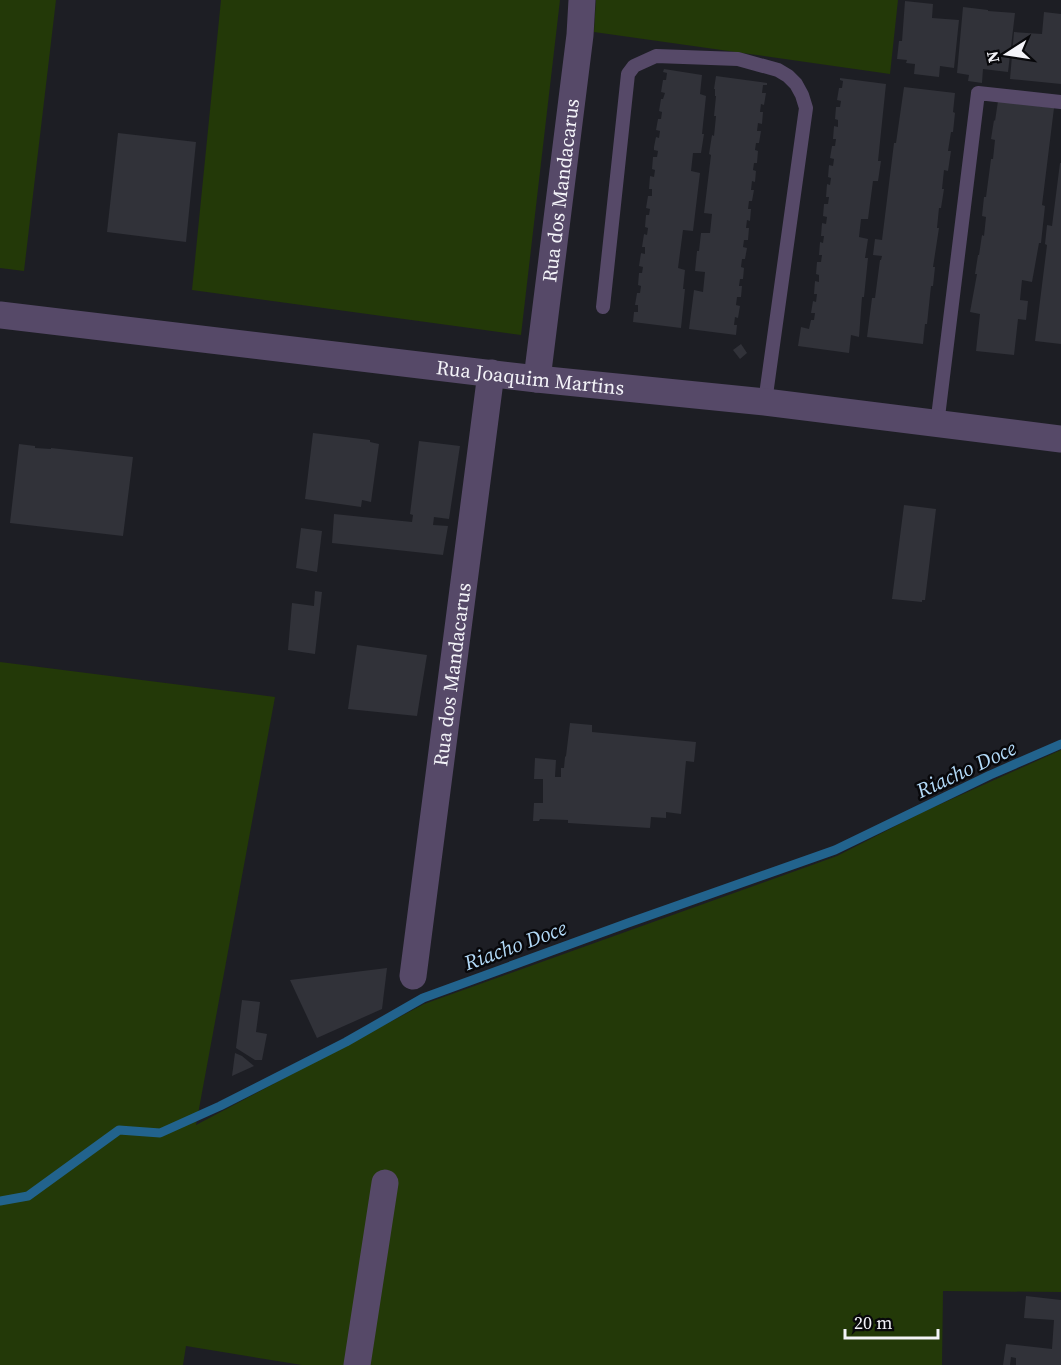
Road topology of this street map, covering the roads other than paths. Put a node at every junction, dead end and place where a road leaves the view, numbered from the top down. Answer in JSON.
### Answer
{"nodes":[{"id":1,"x":582,"y":0,"type":"edge"},
{"id":2,"x":1061,"y":102,"type":"edge"},
{"id":3,"x":603,"y":307,"type":"dead end"},
{"id":4,"x":0,"y":315,"type":"edge"},
{"id":5,"x":491,"y":373,"type":"junction"},
{"id":6,"x":537,"y":379,"type":"junction"},
{"id":7,"x":765,"y":402,"type":"junction"},
{"id":8,"x":937,"y":425,"type":"junction"},
{"id":9,"x":1061,"y":439,"type":"edge"},
{"id":10,"x":413,"y":976,"type":"dead end"},
{"id":11,"x":385,"y":1182,"type":"dead end"},
{"id":12,"x":357,"y":1365,"type":"edge"}],
"edges":[{"from":1,"to":6,"type":"street","name":"Rua dos Mandacarus"},
{"from":2,"to":8,"type":"lane"},
{"from":3,"to":7,"type":"lane"},
{"from":4,"to":5,"type":"street","name":"Rua Joaquim Martins"},
{"from":5,"to":6,"type":"street","name":"Rua Joaquim Martins"},
{"from":5,"to":10,"type":"street","name":"Rua dos Mandacarus"},
{"from":6,"to":7,"type":"street","name":"Rua Joaquim Martins"},
{"from":7,"to":8,"type":"street","name":"Rua Joaquim Martins"},
{"from":8,"to":9,"type":"street","name":"Rua Joaquim Martins"},
{"from":11,"to":12,"type":"street"}]}
